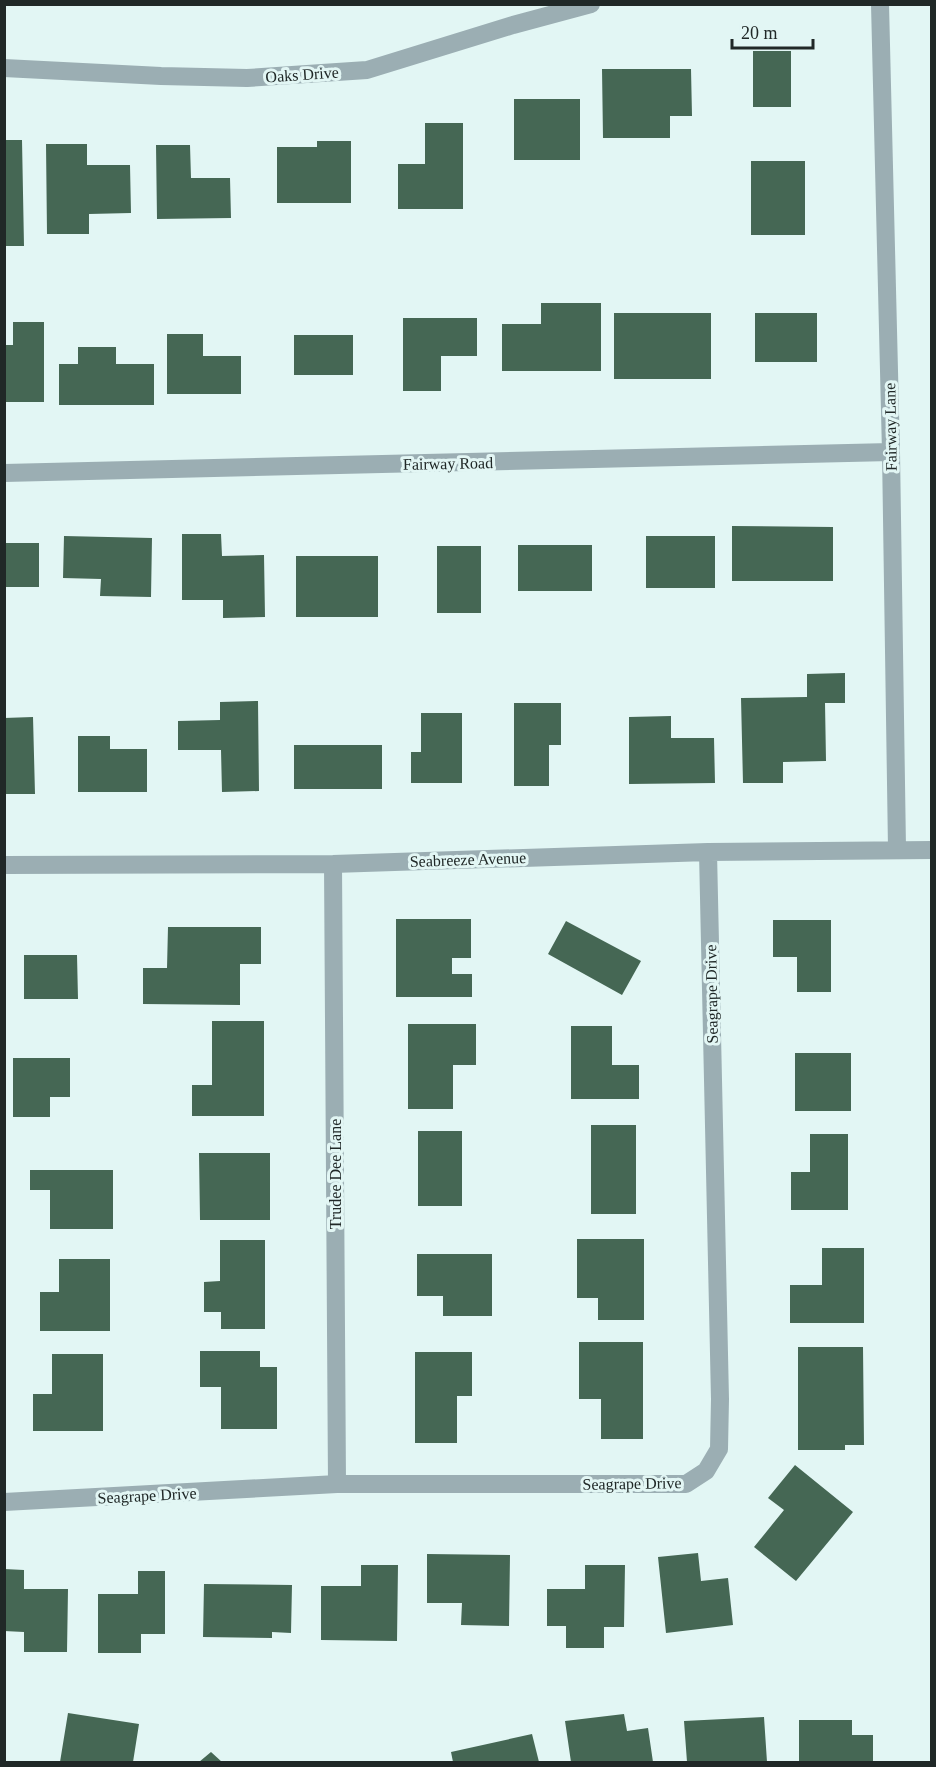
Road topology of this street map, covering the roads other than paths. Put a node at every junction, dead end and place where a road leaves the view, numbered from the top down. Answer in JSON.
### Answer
{"nodes":[{"id":1,"x":591,"y":4,"type":"edge"},
{"id":2,"x":880,"y":4,"type":"edge"},
{"id":3,"x":4,"y":68,"type":"edge"},
{"id":4,"x":891,"y":452,"type":"junction"},
{"id":5,"x":4,"y":473,"type":"edge"},
{"id":6,"x":897,"y":849,"type":"junction"},
{"id":7,"x":932,"y":850,"type":"edge"},
{"id":8,"x":708,"y":852,"type":"junction"},
{"id":9,"x":333,"y":864,"type":"junction"},
{"id":10,"x":4,"y":866,"type":"edge"},
{"id":11,"x":337,"y":1484,"type":"junction"},
{"id":12,"x":4,"y":1502,"type":"edge"}],
"edges":[{"from":1,"to":3,"type":"street","name":"Oaks Drive"},
{"from":2,"to":4,"type":"street","name":"Fairway Lane"},
{"from":4,"to":5,"type":"street","name":"Fairway Road"},
{"from":4,"to":6,"type":"street","name":"Fairway Lane"},
{"from":6,"to":7,"type":"street","name":"Seabreeze Avenue"},
{"from":6,"to":8,"type":"street","name":"Seabreeze Avenue"},
{"from":8,"to":9,"type":"street","name":"Seabreeze Avenue"},
{"from":8,"to":11,"type":"street","name":"Seagrape Drive"},
{"from":9,"to":10,"type":"street","name":"Seabreeze Avenue"},
{"from":9,"to":11,"type":"street","name":"Trudee Dee Lane"},
{"from":11,"to":12,"type":"street","name":"Seagrape Drive"}]}
